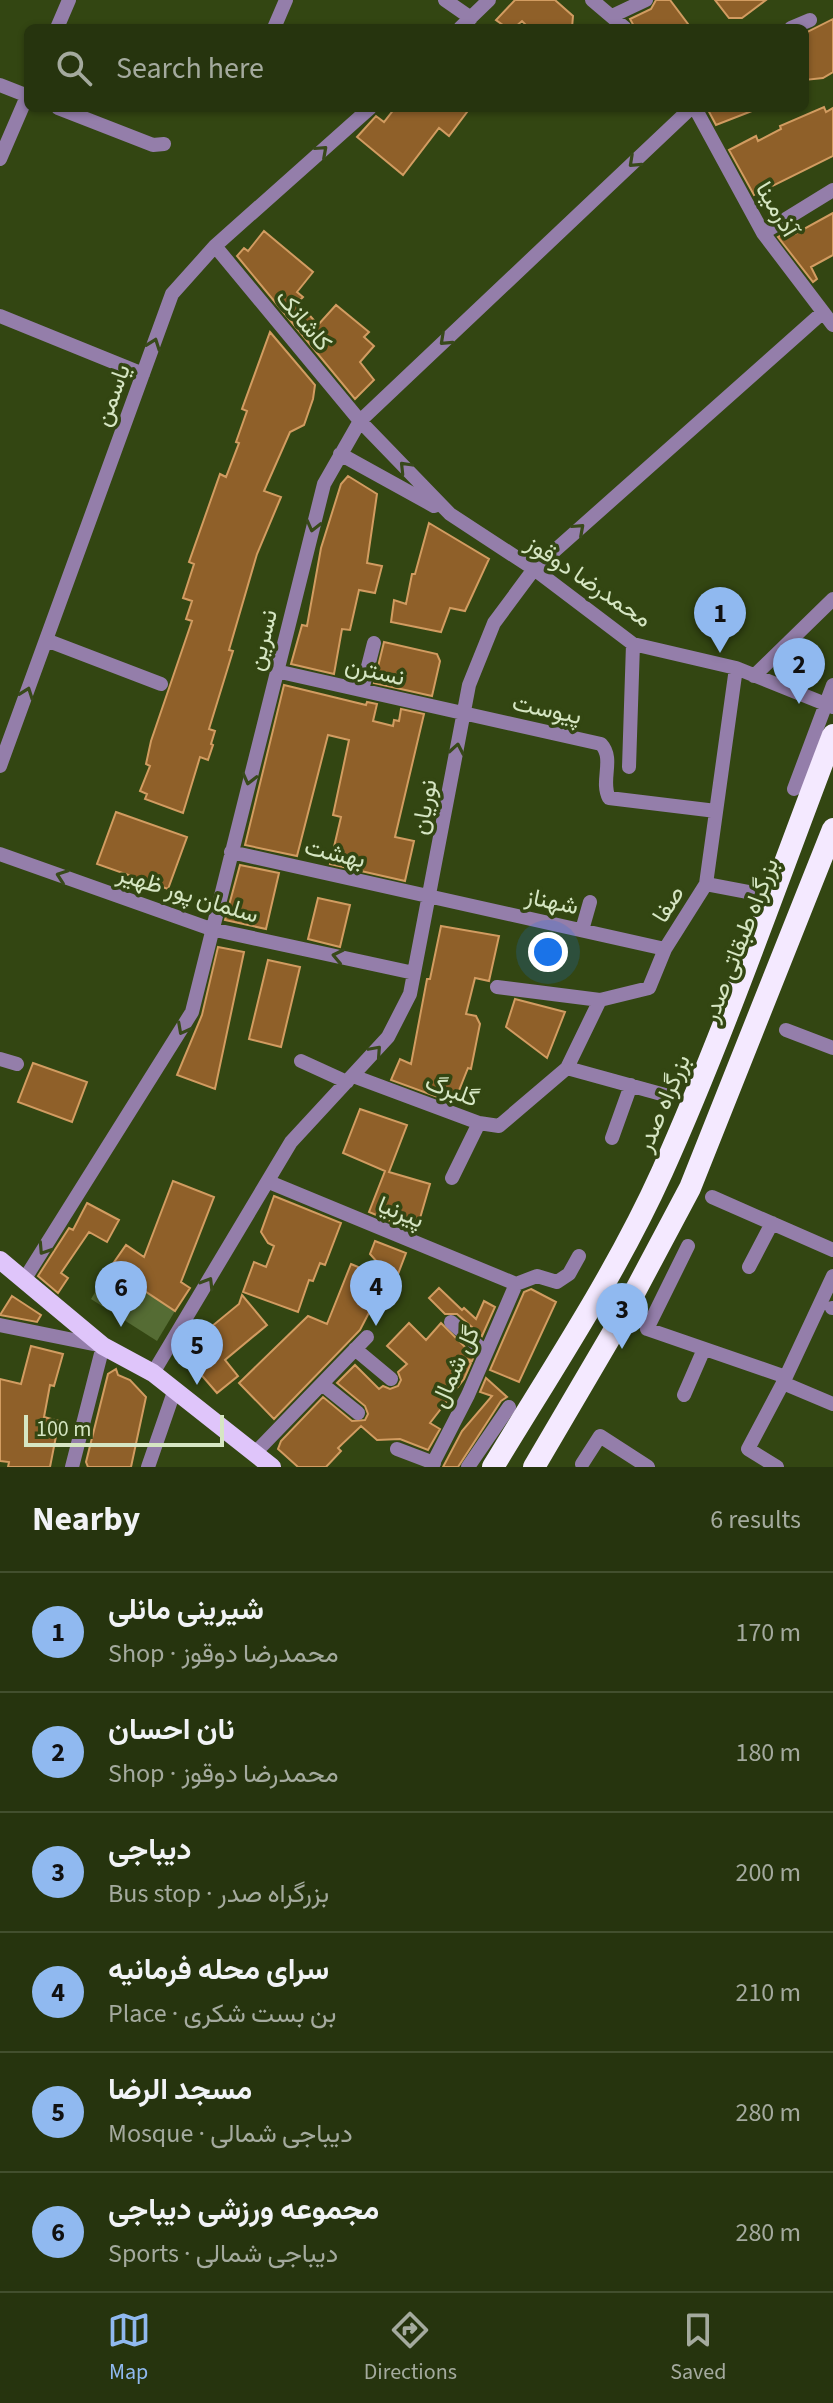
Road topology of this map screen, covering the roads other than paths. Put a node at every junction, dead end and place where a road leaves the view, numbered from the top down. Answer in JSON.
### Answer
{"nodes":[{"id":1,"x":69,"y":0,"type":"edge"},
{"id":2,"x":286,"y":0,"type":"edge"},
{"id":3,"x":445,"y":0,"type":"edge"},
{"id":4,"x":489,"y":0,"type":"edge"},
{"id":5,"x":592,"y":0,"type":"edge"},
{"id":6,"x":646,"y":0,"type":"edge"},
{"id":7,"x":612,"y":16,"type":"junction"},
{"id":8,"x":810,"y":20,"type":"dead end"},
{"id":9,"x":466,"y":23,"type":"edge"},
{"id":10,"x":59,"y":24,"type":"edge"},
{"id":11,"x":276,"y":24,"type":"edge"},
{"id":12,"x":621,"y":24,"type":"edge"},
{"id":13,"x":800,"y":24,"type":"edge"},
{"id":14,"x":0,"y":85,"type":"edge"},
{"id":15,"x":24,"y":94,"type":"edge"},
{"id":16,"x":24,"y":104,"type":"edge"},
{"id":17,"x":68,"y":112,"type":"edge"},
{"id":18,"x":366,"y":112,"type":"edge"},
{"id":19,"x":689,"y":112,"type":"edge"},
{"id":20,"x":695,"y":112,"type":"edge"},
{"id":21,"x":164,"y":144,"type":"dead end"},
{"id":22,"x":0,"y":159,"type":"edge"},
{"id":23,"x":833,"y":190,"type":"edge"},
{"id":24,"x":763,"y":233,"type":"junction"},
{"id":25,"x":215,"y":246,"type":"junction"},
{"id":26,"x":822,"y":313,"type":"junction"},
{"id":27,"x":0,"y":316,"type":"edge"},
{"id":28,"x":833,"y":325,"type":"edge"},
{"id":29,"x":143,"y":374,"type":"junction"},
{"id":30,"x":360,"y":421,"type":"junction"},
{"id":31,"x":340,"y":454,"type":"junction"},
{"id":32,"x":450,"y":514,"type":"junction"},
{"id":33,"x":534,"y":569,"type":"junction"},
{"id":34,"x":833,"y":599,"type":"edge"},
{"id":35,"x":46,"y":640,"type":"junction"},
{"id":36,"x":374,"y":643,"type":"dead end"},
{"id":37,"x":633,"y":644,"type":"junction"},
{"id":38,"x":736,"y":668,"type":"junction"},
{"id":39,"x":276,"y":671,"type":"junction"},
{"id":40,"x":754,"y":676,"type":"junction"},
{"id":41,"x":161,"y":684,"type":"dead end"},
{"id":42,"x":833,"y":685,"type":"edge"},
{"id":43,"x":362,"y":690,"type":"junction"},
{"id":44,"x":829,"y":705,"type":"edge"},
{"id":45,"x":463,"y":714,"type":"junction"},
{"id":46,"x":833,"y":735,"type":"edge"},
{"id":47,"x":0,"y":766,"type":"edge"},
{"id":48,"x":629,"y":767,"type":"dead end"},
{"id":49,"x":833,"y":767,"type":"edge"},
{"id":50,"x":794,"y":789,"type":"dead end"},
{"id":51,"x":716,"y":811,"type":"junction"},
{"id":52,"x":833,"y":829,"type":"edge"},
{"id":53,"x":833,"y":839,"type":"edge"},
{"id":54,"x":231,"y":852,"type":"junction"},
{"id":55,"x":0,"y":854,"type":"edge"},
{"id":56,"x":706,"y":884,"type":"junction"},
{"id":57,"x":748,"y":892,"type":"dead end"},
{"id":58,"x":429,"y":897,"type":"junction"},
{"id":59,"x":590,"y":902,"type":"dead end"},
{"id":60,"x":211,"y":929,"type":"junction"},
{"id":61,"x":582,"y":930,"type":"junction"},
{"id":62,"x":665,"y":949,"type":"junction"},
{"id":63,"x":414,"y":973,"type":"junction"},
{"id":64,"x":497,"y":987,"type":"dead end"},
{"id":65,"x":600,"y":1000,"type":"junction"},
{"id":66,"x":786,"y":1030,"type":"dead end"},
{"id":67,"x":833,"y":1048,"type":"edge"},
{"id":68,"x":0,"y":1059,"type":"edge"},
{"id":69,"x":301,"y":1061,"type":"dead end"},
{"id":70,"x":17,"y":1064,"type":"dead end"},
{"id":71,"x":567,"y":1068,"type":"junction"},
{"id":72,"x":350,"y":1079,"type":"junction"},
{"id":73,"x":631,"y":1085,"type":"junction"},
{"id":74,"x":665,"y":1095,"type":"dead end"},
{"id":75,"x":479,"y":1123,"type":"junction"},
{"id":76,"x":612,"y":1138,"type":"dead end"},
{"id":77,"x":452,"y":1178,"type":"dead end"},
{"id":78,"x":269,"y":1182,"type":"junction"},
{"id":79,"x":712,"y":1197,"type":"dead end"},
{"id":80,"x":772,"y":1223,"type":"junction"},
{"id":81,"x":688,"y":1246,"type":"dead end"},
{"id":82,"x":833,"y":1250,"type":"edge"},
{"id":83,"x":579,"y":1256,"type":"dead end"},
{"id":84,"x":0,"y":1260,"type":"edge"},
{"id":85,"x":749,"y":1267,"type":"dead end"},
{"id":86,"x":833,"y":1276,"type":"edge"},
{"id":87,"x":24,"y":1280,"type":"junction"},
{"id":88,"x":516,"y":1284,"type":"junction"},
{"id":89,"x":66,"y":1313,"type":"junction"},
{"id":90,"x":451,"y":1322,"type":"dead end"},
{"id":91,"x":0,"y":1325,"type":"edge"},
{"id":92,"x":49,"y":1337,"type":"junction"},
{"id":93,"x":367,"y":1337,"type":"dead end"},
{"id":94,"x":103,"y":1346,"type":"junction"},
{"id":95,"x":355,"y":1349,"type":"junction"},
{"id":96,"x":704,"y":1349,"type":"junction"},
{"id":97,"x":486,"y":1353,"type":"junction"},
{"id":98,"x":153,"y":1373,"type":"junction"},
{"id":99,"x":391,"y":1379,"type":"dead end"},
{"id":100,"x":784,"y":1380,"type":"junction"},
{"id":101,"x":322,"y":1384,"type":"junction"},
{"id":102,"x":175,"y":1389,"type":"junction"},
{"id":103,"x":684,"y":1395,"type":"dead end"},
{"id":104,"x":833,"y":1404,"type":"edge"},
{"id":105,"x":509,"y":1407,"type":"dead end"},
{"id":106,"x":358,"y":1413,"type":"dead end"},
{"id":107,"x":397,"y":1449,"type":"dead end"},
{"id":108,"x":256,"y":1452,"type":"junction"},
{"id":109,"x":582,"y":1464,"type":"dead end"},
{"id":110,"x":433,"y":1465,"type":"edge"},
{"id":111,"x":72,"y":1467,"type":"edge"},
{"id":112,"x":148,"y":1467,"type":"edge"},
{"id":113,"x":272,"y":1467,"type":"edge"},
{"id":114,"x":468,"y":1467,"type":"edge"},
{"id":115,"x":493,"y":1467,"type":"edge"},
{"id":116,"x":510,"y":1467,"type":"edge"},
{"id":117,"x":536,"y":1467,"type":"edge"},
{"id":118,"x":648,"y":1467,"type":"edge"},
{"id":119,"x":777,"y":1467,"type":"edge"}],
"edges":[{"from":1,"to":10,"type":"street"},
{"from":2,"to":11,"type":"street"},
{"from":3,"to":9,"type":"street"},
{"from":4,"to":9,"type":"street"},
{"from":5,"to":7,"type":"street"},
{"from":6,"to":7,"type":"street"},
{"from":7,"to":12,"type":"street"},
{"from":8,"to":13,"type":"street"},
{"from":14,"to":15,"type":"street"},
{"from":16,"to":22,"type":"street"},
{"from":17,"to":21,"type":"street"},
{"from":25,"to":18,"type":"street","name":"یاسمن","one_way":true},
{"from":19,"to":30,"type":"street","name":"نسرین","one_way":true},
{"from":20,"to":24,"type":"street","name":"آذرمینا"},
{"from":23,"to":24,"type":"street"},
{"from":24,"to":26,"type":"street","name":"آذرمینا"},
{"from":29,"to":25,"type":"street","name":"یاسمن","one_way":true},
{"from":25,"to":30,"type":"street","name":"کاشانک"},
{"from":26,"to":28,"type":"street","name":"آذرمینا"},
{"from":33,"to":26,"type":"street","name":"نوریان","one_way":true},
{"from":27,"to":29,"type":"street"},
{"from":29,"to":35,"type":"street","name":"یاسمن"},
{"from":30,"to":31,"type":"street","name":"نسرین"},
{"from":32,"to":30,"type":"street","name":"محمدرضا دوقوز","one_way":true},
{"from":31,"to":32,"type":"street"},
{"from":31,"to":39,"type":"street","name":"نسرین","one_way":true},
{"from":32,"to":33,"type":"street","name":"محمدرضا دوقوز"},
{"from":33,"to":37,"type":"street","name":"محمدرضا دوقوز"},
{"from":33,"to":45,"type":"street","name":"نوریان"},
{"from":34,"to":40,"type":"street"},
{"from":35,"to":41,"type":"street"},
{"from":47,"to":35,"type":"street","name":"یاسمن","one_way":true},
{"from":36,"to":43,"type":"street"},
{"from":37,"to":38,"type":"street","name":"محمدرضا دوقوز"},
{"from":37,"to":48,"type":"street"},
{"from":38,"to":40,"type":"street","name":"محمدرضا دوقوز"},
{"from":38,"to":51,"type":"street","name":"صفا"},
{"from":39,"to":43,"type":"street","name":"نسترن"},
{"from":39,"to":54,"type":"street","name":"نسرین","one_way":true},
{"from":40,"to":44,"type":"street","name":"محمدرضا دوقوز"},
{"from":42,"to":44,"type":"street"},
{"from":43,"to":45,"type":"street","name":"نسترن"},
{"from":44,"to":50,"type":"street"},
{"from":45,"to":51,"type":"street","name":"پیوست"},
{"from":58,"to":45,"type":"street","name":"نوریان","one_way":true},
{"from":46,"to":115,"type":"highway","name":"بزرگراه صدر"},
{"from":49,"to":116,"type":"highway","name":"بزرگراه طبقاتی صدر"},
{"from":51,"to":56,"type":"street","name":"صفا"},
{"from":52,"to":117,"type":"highway","name":"بزرگراه طبقاتی صدر"},
{"from":53,"to":117,"type":"highway"},
{"from":54,"to":58,"type":"street","name":"بهشت"},
{"from":54,"to":60,"type":"street","name":"نسرین"},
{"from":60,"to":55,"type":"street","name":"سلمان پور ظهیر","one_way":true},
{"from":56,"to":57,"type":"street"},
{"from":56,"to":62,"type":"street","name":"صفا"},
{"from":58,"to":61,"type":"street","name":"شهناز"},
{"from":58,"to":63,"type":"street","name":"نوریان"},
{"from":59,"to":61,"type":"street"},
{"from":63,"to":60,"type":"street","name":"سلمان پور ظهیر","one_way":true},
{"from":60,"to":87,"type":"street","name":"نسرین","one_way":true},
{"from":61,"to":62,"type":"street","name":"شهناز"},
{"from":62,"to":65,"type":"street","name":"صفا"},
{"from":72,"to":63,"type":"street","name":"نوریان","one_way":true},
{"from":64,"to":65,"type":"street"},
{"from":65,"to":71,"type":"street"},
{"from":66,"to":67,"type":"street"},
{"from":68,"to":70,"type":"street"},
{"from":69,"to":72,"type":"street","name":"گلبرگ"},
{"from":71,"to":73,"type":"street"},
{"from":71,"to":75,"type":"street","name":"گلبرگ"},
{"from":72,"to":75,"type":"street","name":"گلبرگ"},
{"from":72,"to":78,"type":"street","name":"نوریان"},
{"from":73,"to":74,"type":"street"},
{"from":73,"to":76,"type":"street"},
{"from":75,"to":77,"type":"street"},
{"from":78,"to":88,"type":"street","name":"پیرنیا"},
{"from":98,"to":78,"type":"street","name":"نوریان","one_way":true},
{"from":79,"to":80,"type":"street"},
{"from":80,"to":82,"type":"street"},
{"from":80,"to":85,"type":"street"},
{"from":81,"to":96,"type":"street"},
{"from":83,"to":88,"type":"street"},
{"from":84,"to":87,"type":"main road"},
{"from":86,"to":100,"type":"street"},
{"from":87,"to":89,"type":"main road"},
{"from":88,"to":97,"type":"street","name":"گل شمال"},
{"from":89,"to":92,"type":"street"},
{"from":89,"to":94,"type":"main road"},
{"from":90,"to":97,"type":"street"},
{"from":91,"to":92,"type":"street"},
{"from":92,"to":94,"type":"street"},
{"from":93,"to":95,"type":"street"},
{"from":94,"to":98,"type":"main road"},
{"from":94,"to":111,"type":"street"},
{"from":95,"to":99,"type":"street"},
{"from":95,"to":101,"type":"street"},
{"from":96,"to":100,"type":"street"},
{"from":96,"to":103,"type":"street"},
{"from":97,"to":110,"type":"street","name":"گل شمال"},
{"from":98,"to":102,"type":"main road"},
{"from":100,"to":104,"type":"street"},
{"from":100,"to":119,"type":"street"},
{"from":101,"to":106,"type":"street"},
{"from":101,"to":108,"type":"street"},
{"from":102,"to":108,"type":"main road"},
{"from":102,"to":112,"type":"street"},
{"from":105,"to":114,"type":"street"},
{"from":107,"to":110,"type":"street"},
{"from":108,"to":113,"type":"main road"},
{"from":109,"to":118,"type":"street"}]}
